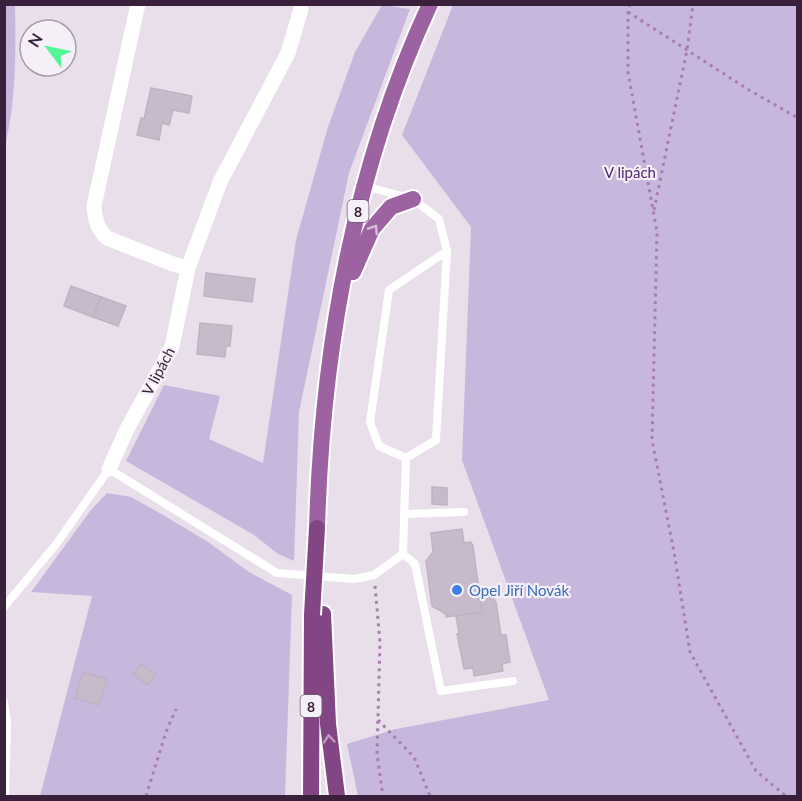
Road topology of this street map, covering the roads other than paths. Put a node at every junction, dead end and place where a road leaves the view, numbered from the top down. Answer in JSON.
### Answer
{"nodes":[{"id":1,"x":138,"y":4,"type":"edge"},
{"id":2,"x":302,"y":7,"type":"edge"},
{"id":3,"x":427,"y":8,"type":"edge"},
{"id":4,"x":364,"y":186,"type":"junction"},
{"id":5,"x":413,"y":199,"type":"junction"},
{"id":6,"x":447,"y":251,"type":"junction"},
{"id":7,"x":188,"y":268,"type":"junction"},
{"id":8,"x":334,"y":321,"type":"junction"},
{"id":9,"x":406,"y":458,"type":"junction"},
{"id":10,"x":109,"y":469,"type":"junction"},
{"id":11,"x":464,"y":512,"type":"dead end"},
{"id":12,"x":404,"y":514,"type":"junction"},
{"id":13,"x":317,"y":528,"type":"joint"},
{"id":14,"x":403,"y":554,"type":"junction"},
{"id":15,"x":4,"y":607,"type":"edge"},
{"id":16,"x":317,"y":615,"type":"junction"},
{"id":17,"x":513,"y":681,"type":"dead end"},
{"id":18,"x":4,"y":702,"type":"edge"},
{"id":19,"x":5,"y":796,"type":"edge"},
{"id":20,"x":311,"y":796,"type":"edge"},
{"id":21,"x":337,"y":796,"type":"edge"}],
"edges":[{"from":1,"to":7,"type":"street"},
{"from":2,"to":7,"type":"street","name":"V lipách"},
{"from":3,"to":4,"type":"main road","number":"8"},
{"from":4,"to":5,"type":"lane"},
{"from":4,"to":8,"type":"main road","number":"8"},
{"from":5,"to":6,"type":"lane"},
{"from":8,"to":5,"type":"main road","one_way":true},
{"from":6,"to":9,"type":"lane"},
{"from":6,"to":9,"type":"lane"},
{"from":7,"to":10,"type":"street","name":"V lipách"},
{"from":8,"to":13,"type":"main road","number":"8"},
{"from":9,"to":12,"type":"lane"},
{"from":10,"to":14,"type":"lane"},
{"from":10,"to":15,"type":"lane","name":"V lipách"},
{"from":11,"to":12,"type":"lane"},
{"from":12,"to":14,"type":"lane"},
{"from":13,"to":16,"type":"highway","number":"8","bridge":true},
{"from":14,"to":17,"type":"lane"},
{"from":16,"to":20,"type":"highway","number":"8"},
{"from":21,"to":16,"type":"highway","one_way":true},
{"from":18,"to":19,"type":"lane"}]}
